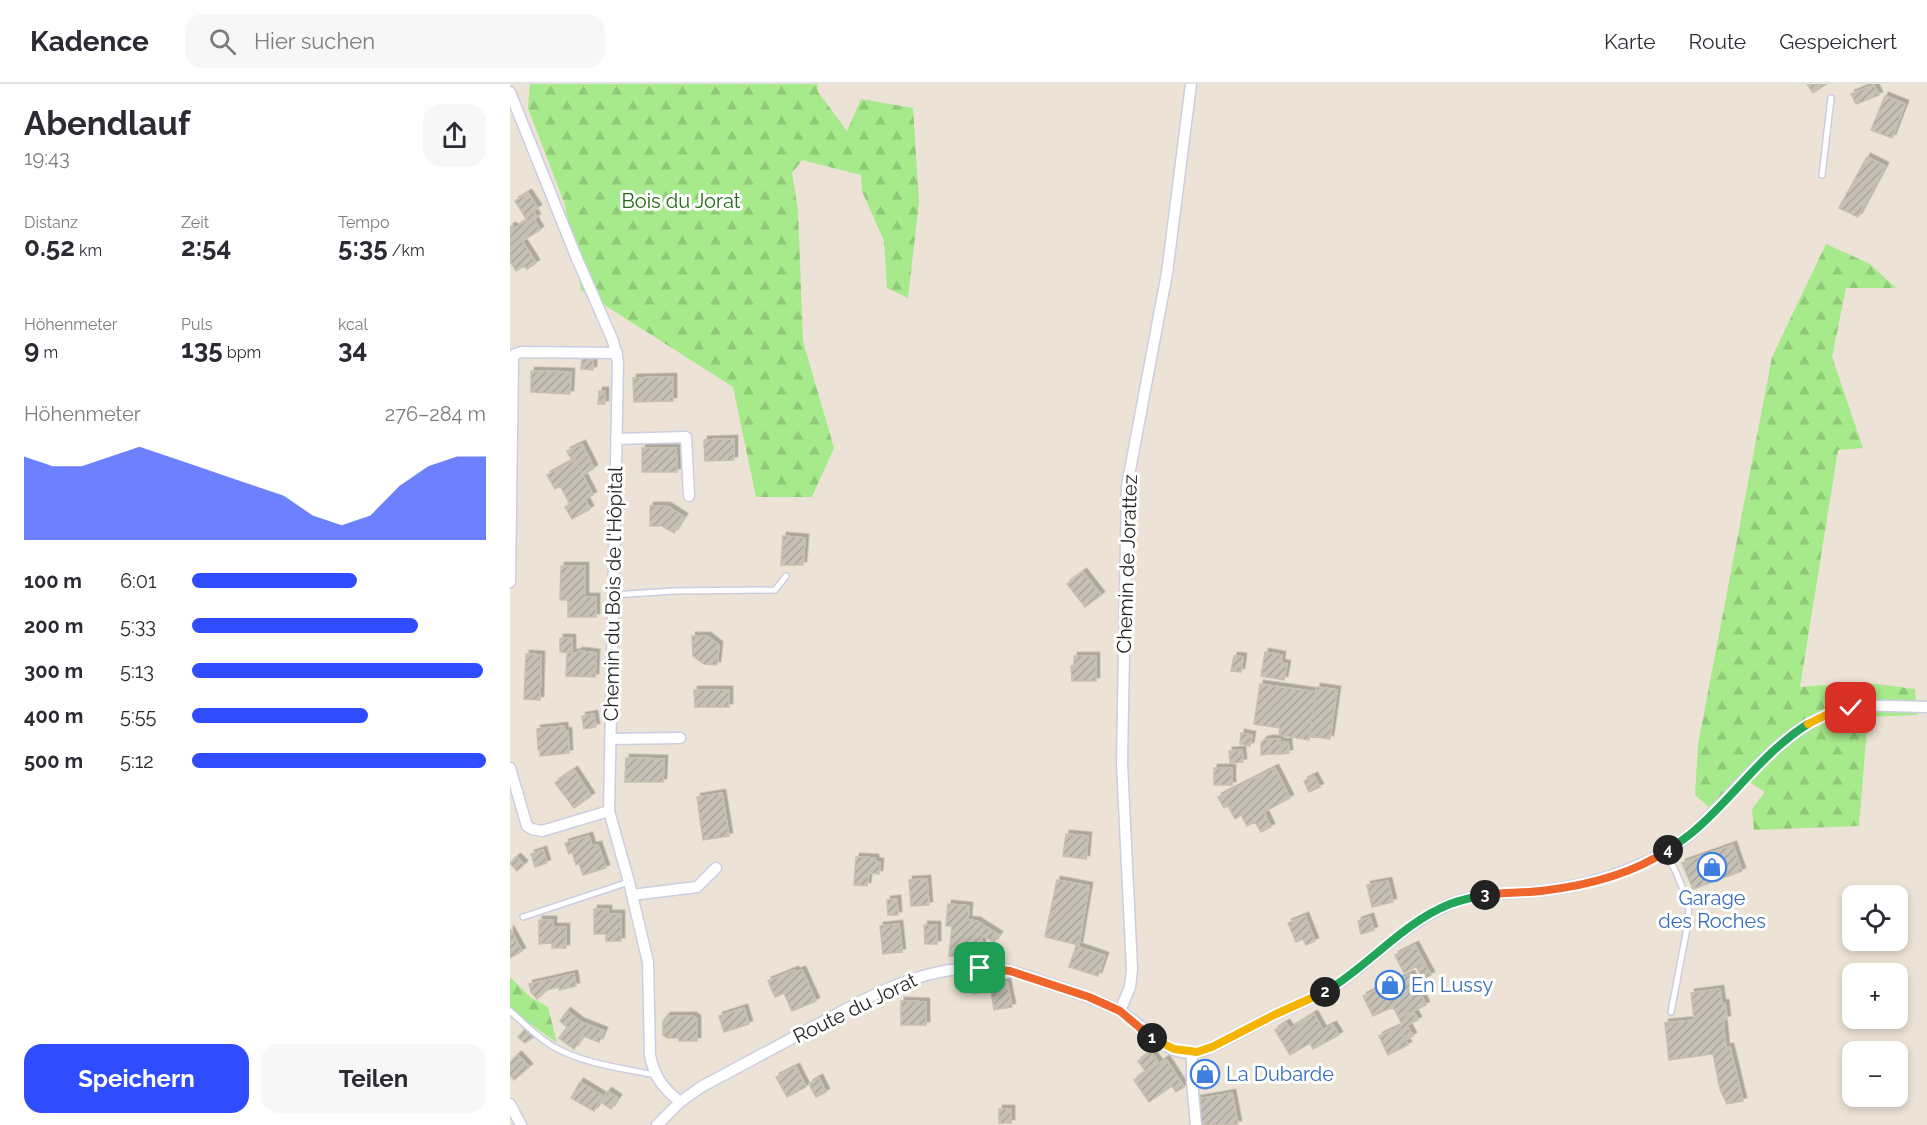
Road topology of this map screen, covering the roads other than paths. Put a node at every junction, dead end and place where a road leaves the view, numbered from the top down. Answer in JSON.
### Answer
{"nodes":[{"id":1,"x":1191,"y":84,"type":"edge"},
{"id":2,"x":510,"y":92,"type":"edge"},
{"id":3,"x":1831,"y":98,"type":"dead end"},
{"id":4,"x":1822,"y":175,"type":"dead end"},
{"id":5,"x":617,"y":353,"type":"junction"},
{"id":6,"x":616,"y":439,"type":"junction"},
{"id":7,"x":689,"y":496,"type":"dead end"},
{"id":8,"x":786,"y":576,"type":"dead end"},
{"id":9,"x":510,"y":582,"type":"edge"},
{"id":10,"x":613,"y":595,"type":"junction"},
{"id":11,"x":1927,"y":707,"type":"edge"},
{"id":12,"x":680,"y":738,"type":"dead end"},
{"id":13,"x":610,"y":739,"type":"junction"},
{"id":14,"x":510,"y":768,"type":"edge"},
{"id":15,"x":609,"y":811,"type":"junction"},
{"id":16,"x":1665,"y":852,"type":"junction"},
{"id":17,"x":716,"y":868,"type":"dead end"},
{"id":18,"x":629,"y":882,"type":"junction"},
{"id":19,"x":633,"y":895,"type":"junction"},
{"id":20,"x":523,"y":917,"type":"dead end"},
{"id":21,"x":510,"y":1011,"type":"edge"},
{"id":22,"x":1120,"y":1011,"type":"junction"},
{"id":23,"x":1671,"y":1012,"type":"dead end"},
{"id":24,"x":1192,"y":1053,"type":"junction"},
{"id":25,"x":655,"y":1075,"type":"junction"},
{"id":26,"x":680,"y":1102,"type":"junction"},
{"id":27,"x":510,"y":1104,"type":"edge"},
{"id":28,"x":521,"y":1125,"type":"edge"},
{"id":29,"x":657,"y":1125,"type":"edge"},
{"id":30,"x":1196,"y":1125,"type":"edge"}],
"edges":[{"from":1,"to":22,"type":"street","name":"Chemin de Jorattez"},
{"from":2,"to":5,"type":"street","name":"Chemin du Bois de l'Hôpital"},
{"from":3,"to":4,"type":"lane"},
{"from":5,"to":6,"type":"street","name":"Chemin du Bois de l'Hôpital"},
{"from":5,"to":9,"type":"street"},
{"from":6,"to":7,"type":"street"},
{"from":6,"to":10,"type":"street","name":"Chemin du Bois de l'Hôpital"},
{"from":8,"to":10,"type":"lane"},
{"from":10,"to":13,"type":"street","name":"Chemin du Bois de l'Hôpital"},
{"from":11,"to":16,"type":"street"},
{"from":12,"to":13,"type":"street"},
{"from":13,"to":15,"type":"street","name":"Chemin du Bois de l'Hôpital"},
{"from":14,"to":15,"type":"street"},
{"from":15,"to":18,"type":"street","name":"Chemin du Bois de l'Hôpital"},
{"from":16,"to":23,"type":"lane"},
{"from":16,"to":24,"type":"street"},
{"from":17,"to":19,"type":"street"},
{"from":18,"to":19,"type":"street","name":"Chemin du Bois de l'Hôpital"},
{"from":18,"to":20,"type":"lane"},
{"from":19,"to":25,"type":"street","name":"Chemin du Bois de l'Hôpital"},
{"from":21,"to":25,"type":"lane"},
{"from":22,"to":24,"type":"street","name":"Route du Jorat"},
{"from":22,"to":26,"type":"street","name":"Route du Jorat"},
{"from":24,"to":30,"type":"street"},
{"from":25,"to":26,"type":"street"},
{"from":26,"to":29,"type":"street","name":"Route du Jorat"},
{"from":27,"to":28,"type":"street"}]}
